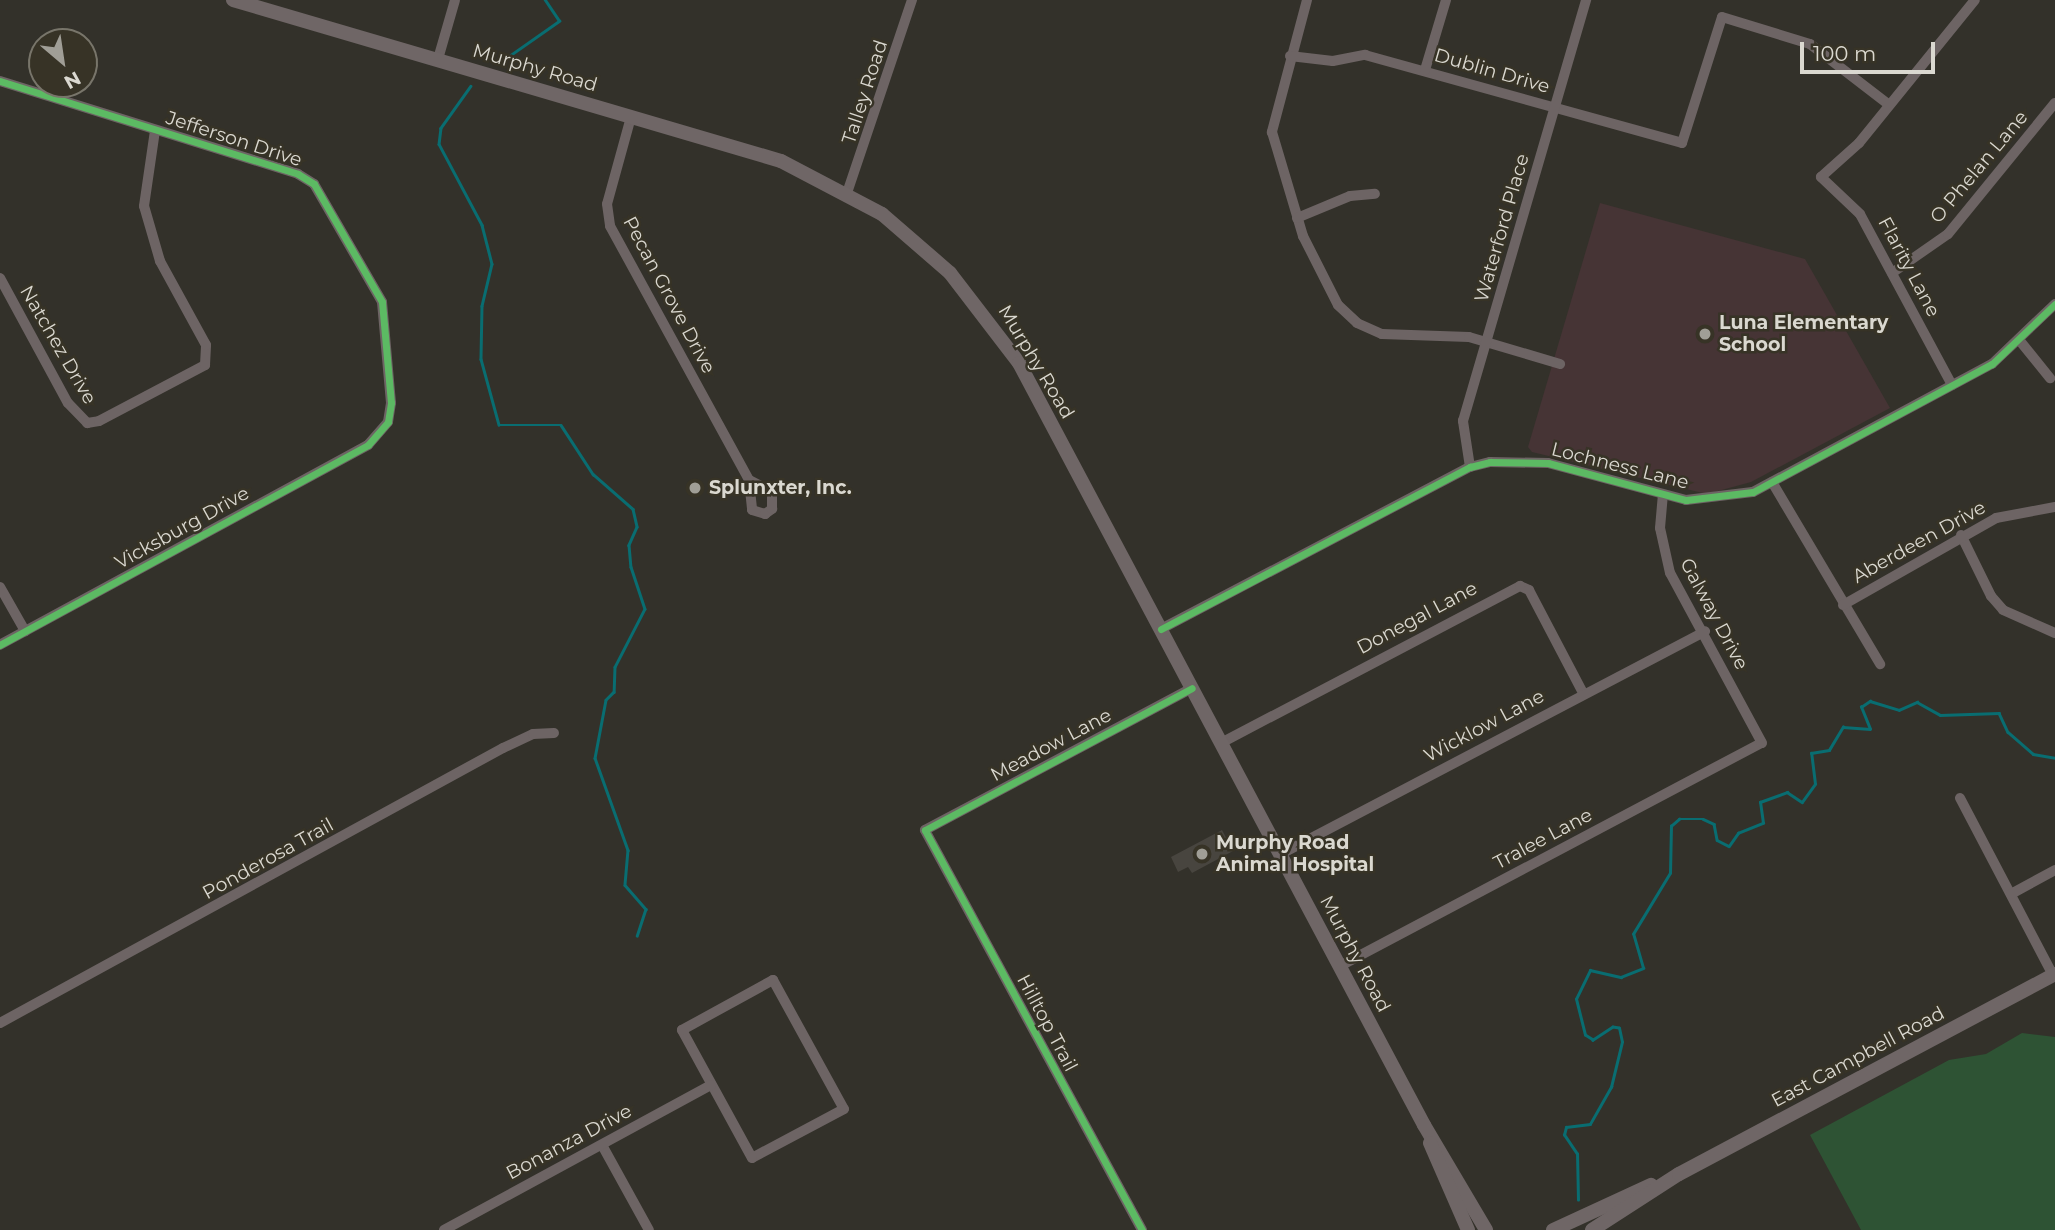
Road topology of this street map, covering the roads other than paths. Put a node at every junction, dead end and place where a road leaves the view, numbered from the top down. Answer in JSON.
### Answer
{"nodes":[{"id":1,"x":233,"y":0,"type":"edge"},
{"id":2,"x":455,"y":0,"type":"edge"},
{"id":3,"x":912,"y":0,"type":"edge"},
{"id":4,"x":1307,"y":0,"type":"edge"},
{"id":5,"x":1446,"y":0,"type":"edge"},
{"id":6,"x":1586,"y":0,"type":"edge"},
{"id":7,"x":1975,"y":0,"type":"edge"},
{"id":8,"x":1290,"y":56,"type":"junction"},
{"id":9,"x":438,"y":59,"type":"junction"},
{"id":10,"x":1425,"y":69,"type":"junction"},
{"id":11,"x":0,"y":81,"type":"edge"},
{"id":12,"x":2055,"y":103,"type":"edge"},
{"id":13,"x":1888,"y":104,"type":"junction"},
{"id":14,"x":1554,"y":108,"type":"junction"},
{"id":15,"x":631,"y":117,"type":"junction"},
{"id":16,"x":155,"y":131,"type":"junction"},
{"id":17,"x":847,"y":193,"type":"junction"},
{"id":18,"x":1375,"y":194,"type":"dead end"},
{"id":19,"x":1297,"y":218,"type":"junction"},
{"id":20,"x":1892,"y":273,"type":"junction"},
{"id":21,"x":0,"y":278,"type":"edge"},
{"id":22,"x":2055,"y":304,"type":"edge"},
{"id":23,"x":2020,"y":341,"type":"junction"},
{"id":24,"x":1487,"y":343,"type":"junction"},
{"id":25,"x":1560,"y":364,"type":"dead end"},
{"id":26,"x":2050,"y":378,"type":"dead end"},
{"id":27,"x":1952,"y":385,"type":"junction"},
{"id":28,"x":377,"y":437,"type":"joint"},
{"id":29,"x":1470,"y":467,"type":"junction"},
{"id":30,"x":749,"y":480,"type":"dead end"},
{"id":31,"x":1772,"y":482,"type":"junction"},
{"id":32,"x":1663,"y":496,"type":"junction"},
{"id":33,"x":2055,"y":508,"type":"edge"},
{"id":34,"x":1961,"y":535,"type":"junction"},
{"id":35,"x":0,"y":587,"type":"edge"},
{"id":36,"x":1843,"y":606,"type":"junction"},
{"id":37,"x":1161,"y":629,"type":"junction"},
{"id":38,"x":25,"y":631,"type":"junction"},
{"id":39,"x":1705,"y":631,"type":"junction"},
{"id":40,"x":2055,"y":633,"type":"edge"},
{"id":41,"x":0,"y":645,"type":"edge"},
{"id":42,"x":1880,"y":664,"type":"dead end"},
{"id":43,"x":1192,"y":688,"type":"junction"},
{"id":44,"x":1583,"y":693,"type":"junction"},
{"id":45,"x":554,"y":733,"type":"dead end"},
{"id":46,"x":1221,"y":743,"type":"junction"},
{"id":47,"x":1762,"y":743,"type":"joint"},
{"id":48,"x":1960,"y":798,"type":"dead end"},
{"id":49,"x":925,"y":830,"type":"joint"},
{"id":50,"x":1280,"y":854,"type":"junction"},
{"id":51,"x":2055,"y":870,"type":"edge"},
{"id":52,"x":2011,"y":894,"type":"junction"},
{"id":53,"x":1340,"y":966,"type":"junction"},
{"id":54,"x":2054,"y":975,"type":"edge"},
{"id":55,"x":0,"y":1023,"type":"edge"},
{"id":56,"x":711,"y":1085,"type":"junction"},
{"id":57,"x":1424,"y":1125,"type":"junction"},
{"id":58,"x":602,"y":1145,"type":"junction"},
{"id":59,"x":1679,"y":1174,"type":"junction"},
{"id":60,"x":444,"y":1230,"type":"edge"},
{"id":61,"x":649,"y":1230,"type":"edge"},
{"id":62,"x":1142,"y":1230,"type":"edge"},
{"id":63,"x":1468,"y":1230,"type":"edge"},
{"id":64,"x":1486,"y":1230,"type":"edge"},
{"id":65,"x":1553,"y":1230,"type":"edge"},
{"id":66,"x":1592,"y":1230,"type":"edge"}],
"edges":[{"from":1,"to":9,"type":"main road","name":"Murphy Road"},
{"from":2,"to":9,"type":"street"},
{"from":3,"to":17,"type":"street","name":"Talley Road"},
{"from":4,"to":8,"type":"street"},
{"from":5,"to":10,"type":"street"},
{"from":6,"to":14,"type":"street","name":"Waterford Place"},
{"from":7,"to":13,"type":"street"},
{"from":8,"to":10,"type":"street","name":"Dublin Drive"},
{"from":8,"to":19,"type":"street"},
{"from":9,"to":15,"type":"main road","name":"Murphy Road"},
{"from":10,"to":14,"type":"street","name":"Dublin Drive"},
{"from":11,"to":16,"type":"street","name":"Jefferson Drive"},
{"from":12,"to":20,"type":"street","name":"O Phelan Lane"},
{"from":13,"to":14,"type":"street","name":"Dublin Drive"},
{"from":13,"to":20,"type":"street","name":"Flarity Lane"},
{"from":14,"to":24,"type":"street","name":"Waterford Place"},
{"from":15,"to":17,"type":"main road","name":"Murphy Road"},
{"from":15,"to":30,"type":"street","name":"Pecan Grove Drive"},
{"from":16,"to":21,"type":"street","name":"Natchez Drive"},
{"from":16,"to":28,"type":"street","name":"Jefferson Drive"},
{"from":17,"to":37,"type":"main road","name":"Murphy Road"},
{"from":18,"to":19,"type":"street"},
{"from":19,"to":24,"type":"street"},
{"from":20,"to":27,"type":"street","name":"Flarity Lane"},
{"from":22,"to":23,"type":"street","name":"Lochness Lane"},
{"from":23,"to":26,"type":"street"},
{"from":23,"to":27,"type":"street","name":"Lochness Lane"},
{"from":24,"to":25,"type":"street"},
{"from":24,"to":29,"type":"street","name":"Waterford Place"},
{"from":27,"to":31,"type":"street","name":"Lochness Lane"},
{"from":28,"to":38,"type":"street","name":"Vicksburg Drive"},
{"from":29,"to":32,"type":"street","name":"Lochness Lane"},
{"from":29,"to":37,"type":"street","name":"Lochness Lane"},
{"from":31,"to":32,"type":"street","name":"Lochness Lane"},
{"from":31,"to":36,"type":"street"},
{"from":32,"to":39,"type":"street","name":"Galway Drive"},
{"from":33,"to":34,"type":"street","name":"Aberdeen Drive"},
{"from":34,"to":36,"type":"street","name":"Aberdeen Drive"},
{"from":34,"to":40,"type":"street"},
{"from":35,"to":38,"type":"street"},
{"from":36,"to":42,"type":"street"},
{"from":37,"to":43,"type":"main road","name":"Murphy Road"},
{"from":38,"to":41,"type":"street","name":"Vicksburg Drive"},
{"from":39,"to":44,"type":"street","name":"Wicklow Lane"},
{"from":39,"to":47,"type":"street","name":"Galway Drive"},
{"from":43,"to":46,"type":"main road","name":"Murphy Road"},
{"from":43,"to":49,"type":"street","name":"Meadow Lane"},
{"from":44,"to":46,"type":"street","name":"Donegal Lane"},
{"from":44,"to":50,"type":"street","name":"Wicklow Lane"},
{"from":45,"to":55,"type":"street","name":"Ponderosa Trail"},
{"from":46,"to":50,"type":"main road","name":"Murphy Road"},
{"from":47,"to":53,"type":"street","name":"Tralee Lane"},
{"from":48,"to":52,"type":"street"},
{"from":49,"to":62,"type":"street","name":"Hilltop Trail"},
{"from":50,"to":53,"type":"main road","name":"Murphy Road"},
{"from":51,"to":52,"type":"street"},
{"from":52,"to":54,"type":"street"},
{"from":53,"to":57,"type":"main road","name":"Murphy Road"},
{"from":54,"to":59,"type":"main road","name":"East Campbell Road"},
{"from":56,"to":56,"type":"street"},
{"from":56,"to":58,"type":"street","name":"Bonanza Drive"},
{"from":57,"to":63,"type":"main road","name":"Murphy Road"},
{"from":57,"to":64,"type":"main road","name":"Murphy Road"},
{"from":58,"to":60,"type":"street","name":"Bonanza Drive"},
{"from":58,"to":61,"type":"street"},
{"from":59,"to":65,"type":"main road","name":"East Campbell Road"},
{"from":59,"to":66,"type":"main road","name":"East Campbell Road"}]}
